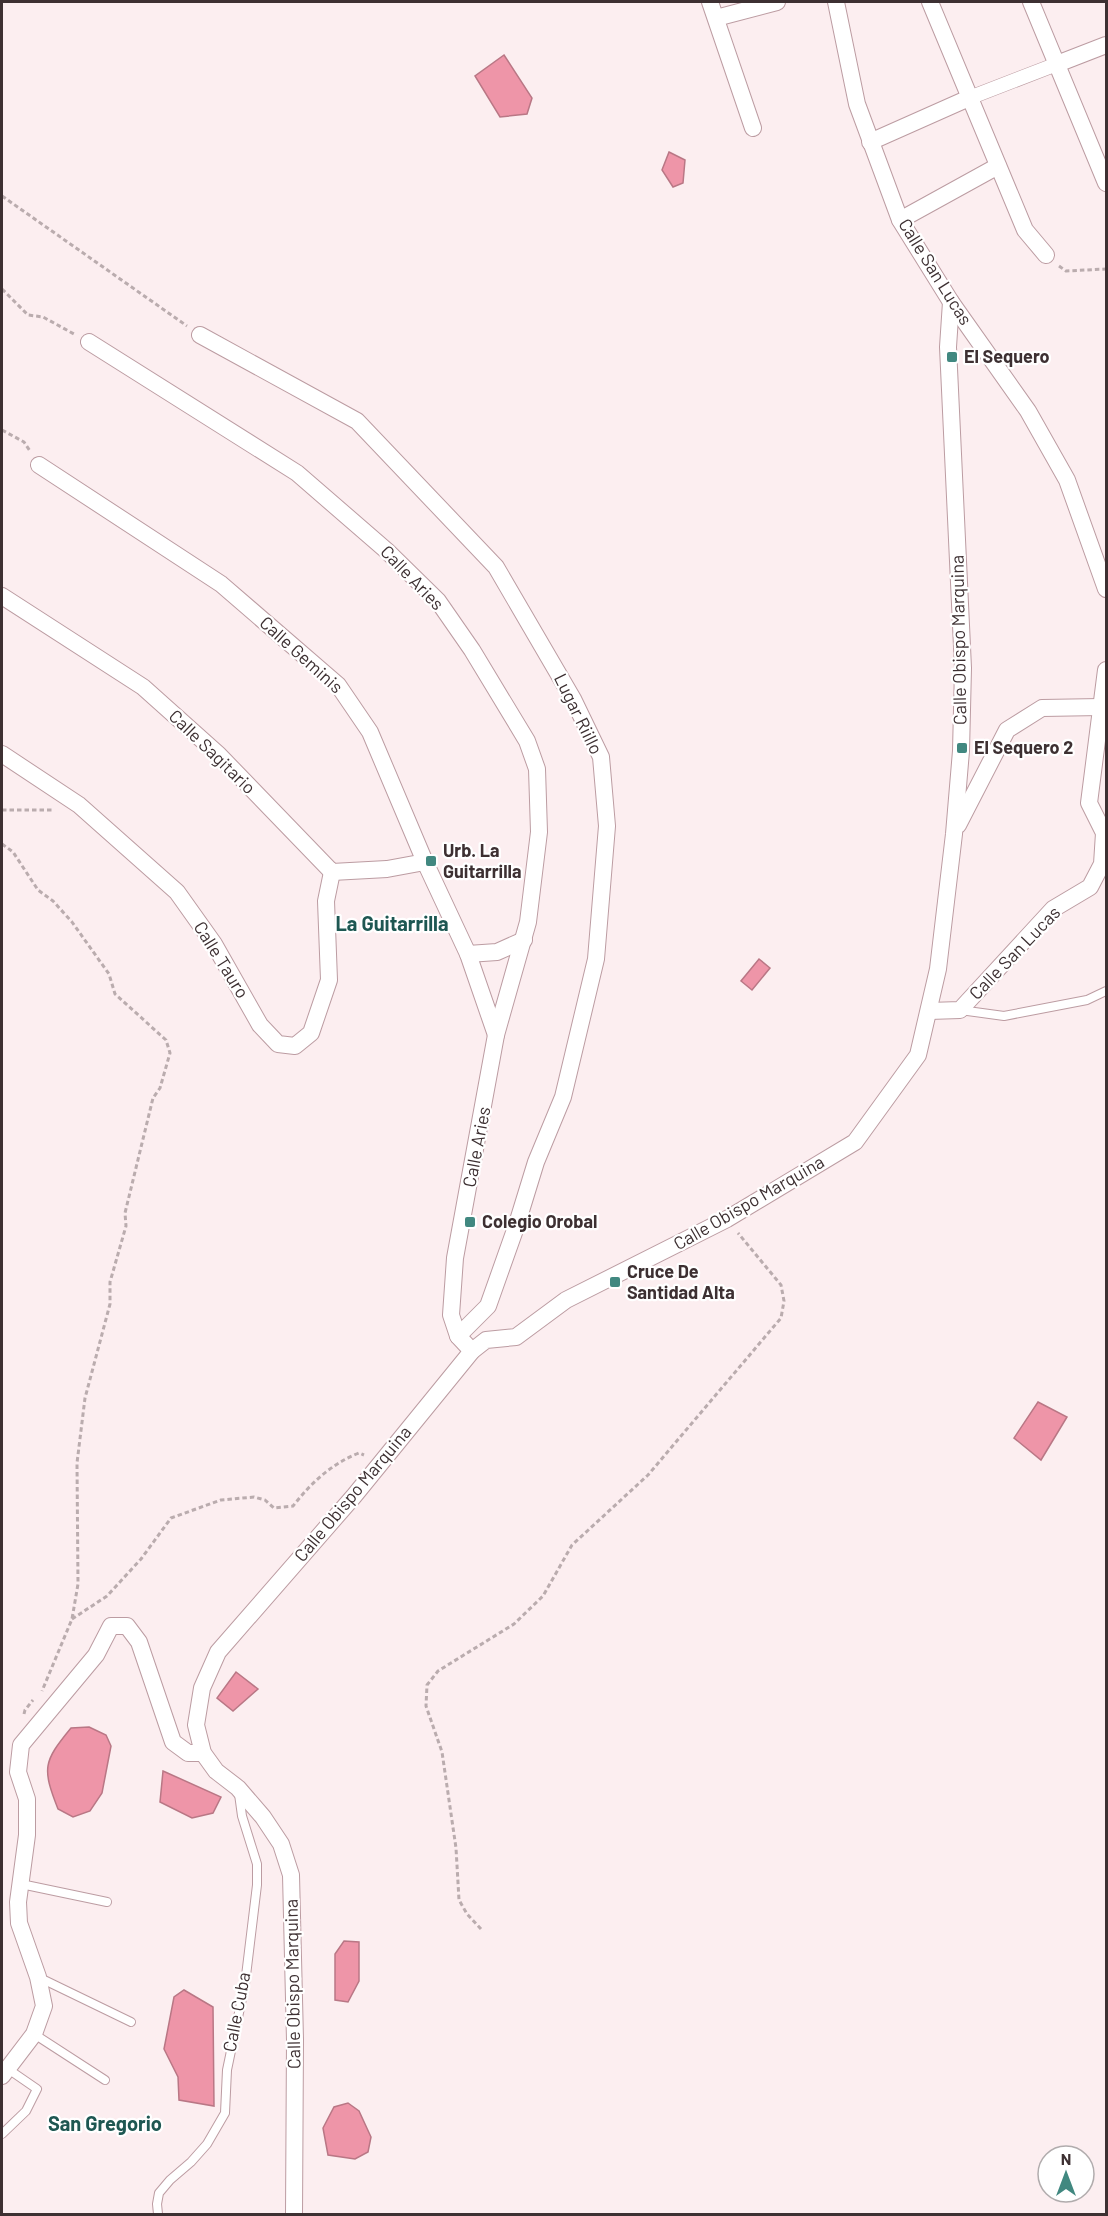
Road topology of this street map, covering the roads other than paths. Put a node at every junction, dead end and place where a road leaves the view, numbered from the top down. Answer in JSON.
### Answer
{"nodes":[{"id":1,"x":710,"y":2,"type":"edge"},
{"id":2,"x":777,"y":2,"type":"edge"},
{"id":3,"x":836,"y":2,"type":"edge"},
{"id":4,"x":930,"y":2,"type":"edge"},
{"id":5,"x":1031,"y":2,"type":"edge"},
{"id":6,"x":716,"y":18,"type":"junction"},
{"id":7,"x":1107,"y":45,"type":"edge"},
{"id":8,"x":1057,"y":64,"type":"junction"},
{"id":9,"x":969,"y":98,"type":"junction"},
{"id":10,"x":753,"y":128,"type":"dead end"},
{"id":11,"x":870,"y":141,"type":"junction"},
{"id":12,"x":998,"y":166,"type":"junction"},
{"id":13,"x":1107,"y":183,"type":"edge"},
{"id":14,"x":900,"y":220,"type":"junction"},
{"id":15,"x":1046,"y":255,"type":"road end"},
{"id":16,"x":951,"y":302,"type":"junction"},
{"id":17,"x":200,"y":335,"type":"road end"},
{"id":18,"x":89,"y":342,"type":"road end"},
{"id":19,"x":39,"y":465,"type":"road end"},
{"id":20,"x":1107,"y":589,"type":"edge"},
{"id":21,"x":2,"y":596,"type":"edge"},
{"id":22,"x":1107,"y":670,"type":"edge"},
{"id":23,"x":1101,"y":707,"type":"junction"},
{"id":24,"x":2,"y":754,"type":"edge"},
{"id":25,"x":954,"y":834,"type":"junction"},
{"id":26,"x":425,"y":862,"type":"junction"},
{"id":27,"x":332,"y":872,"type":"junction"},
{"id":28,"x":524,"y":940,"type":"junction"},
{"id":29,"x":468,"y":954,"type":"junction"},
{"id":30,"x":1107,"y":991,"type":"edge"},
{"id":31,"x":960,"y":1010,"type":"junction"},
{"id":32,"x":929,"y":1011,"type":"junction"},
{"id":33,"x":496,"y":1035,"type":"junction"},
{"id":34,"x":458,"y":1336,"type":"junction"},
{"id":35,"x":472,"y":1351,"type":"junction"},
{"id":36,"x":203,"y":1753,"type":"junction"},
{"id":37,"x":238,"y":1788,"type":"junction"},
{"id":38,"x":21,"y":1884,"type":"junction"},
{"id":39,"x":107,"y":1902,"type":"dead end"},
{"id":40,"x":38,"y":1977,"type":"junction"},
{"id":41,"x":131,"y":2022,"type":"dead end"},
{"id":42,"x":34,"y":2034,"type":"junction"},
{"id":43,"x":5,"y":2072,"type":"edge"},
{"id":44,"x":105,"y":2080,"type":"dead end"},
{"id":45,"x":2,"y":2134,"type":"edge"},
{"id":46,"x":158,"y":2214,"type":"edge"},
{"id":47,"x":294,"y":2214,"type":"edge"}],
"edges":[{"from":1,"to":6,"type":"street"},
{"from":2,"to":6,"type":"street"},
{"from":3,"to":11,"type":"street","name":"Calle San Lucas"},
{"from":4,"to":9,"type":"street"},
{"from":5,"to":8,"type":"street"},
{"from":6,"to":10,"type":"street"},
{"from":7,"to":8,"type":"street"},
{"from":8,"to":9,"type":"street"},
{"from":8,"to":13,"type":"street"},
{"from":9,"to":11,"type":"street"},
{"from":9,"to":12,"type":"street"},
{"from":11,"to":14,"type":"street","name":"Calle San Lucas"},
{"from":12,"to":14,"type":"street"},
{"from":12,"to":15,"type":"street"},
{"from":14,"to":16,"type":"street","name":"Calle San Lucas"},
{"from":16,"to":20,"type":"street","name":"Calle San Lucas"},
{"from":16,"to":25,"type":"street","name":"Calle Obispo Marquina"},
{"from":17,"to":34,"type":"street","name":"Lugar Riillo"},
{"from":18,"to":28,"type":"street","name":"Calle Aries"},
{"from":19,"to":26,"type":"street","name":"Calle Geminis"},
{"from":21,"to":27,"type":"street","name":"Calle Sagitario"},
{"from":22,"to":23,"type":"street","name":"Calle San Lucas"},
{"from":23,"to":25,"type":"street"},
{"from":23,"to":31,"type":"street","name":"Calle San Lucas"},
{"from":24,"to":27,"type":"street","name":"Calle Tauro"},
{"from":25,"to":32,"type":"street","name":"Calle Obispo Marquina"},
{"from":26,"to":27,"type":"street"},
{"from":26,"to":29,"type":"street","name":"Calle Geminis"},
{"from":28,"to":29,"type":"street"},
{"from":28,"to":33,"type":"street","name":"Calle Aries"},
{"from":29,"to":33,"type":"street","name":"Calle Geminis"},
{"from":30,"to":31,"type":"lane"},
{"from":31,"to":32,"type":"street","name":"Calle San Lucas"},
{"from":32,"to":35,"type":"street","name":"Calle Obispo Marquina"},
{"from":33,"to":34,"type":"street","name":"Calle Aries"},
{"from":34,"to":35,"type":"street"},
{"from":35,"to":36,"type":"street","name":"Calle Obispo Marquina"},
{"from":36,"to":37,"type":"street","name":"Calle Obispo Marquina"},
{"from":36,"to":38,"type":"street"},
{"from":37,"to":46,"type":"lane","name":"Calle Cuba"},
{"from":37,"to":47,"type":"street","name":"Calle Obispo Marquina"},
{"from":38,"to":39,"type":"lane"},
{"from":38,"to":40,"type":"street"},
{"from":40,"to":41,"type":"lane"},
{"from":40,"to":42,"type":"street"},
{"from":42,"to":43,"type":"street"},
{"from":42,"to":44,"type":"lane"},
{"from":43,"to":45,"type":"lane"}]}
